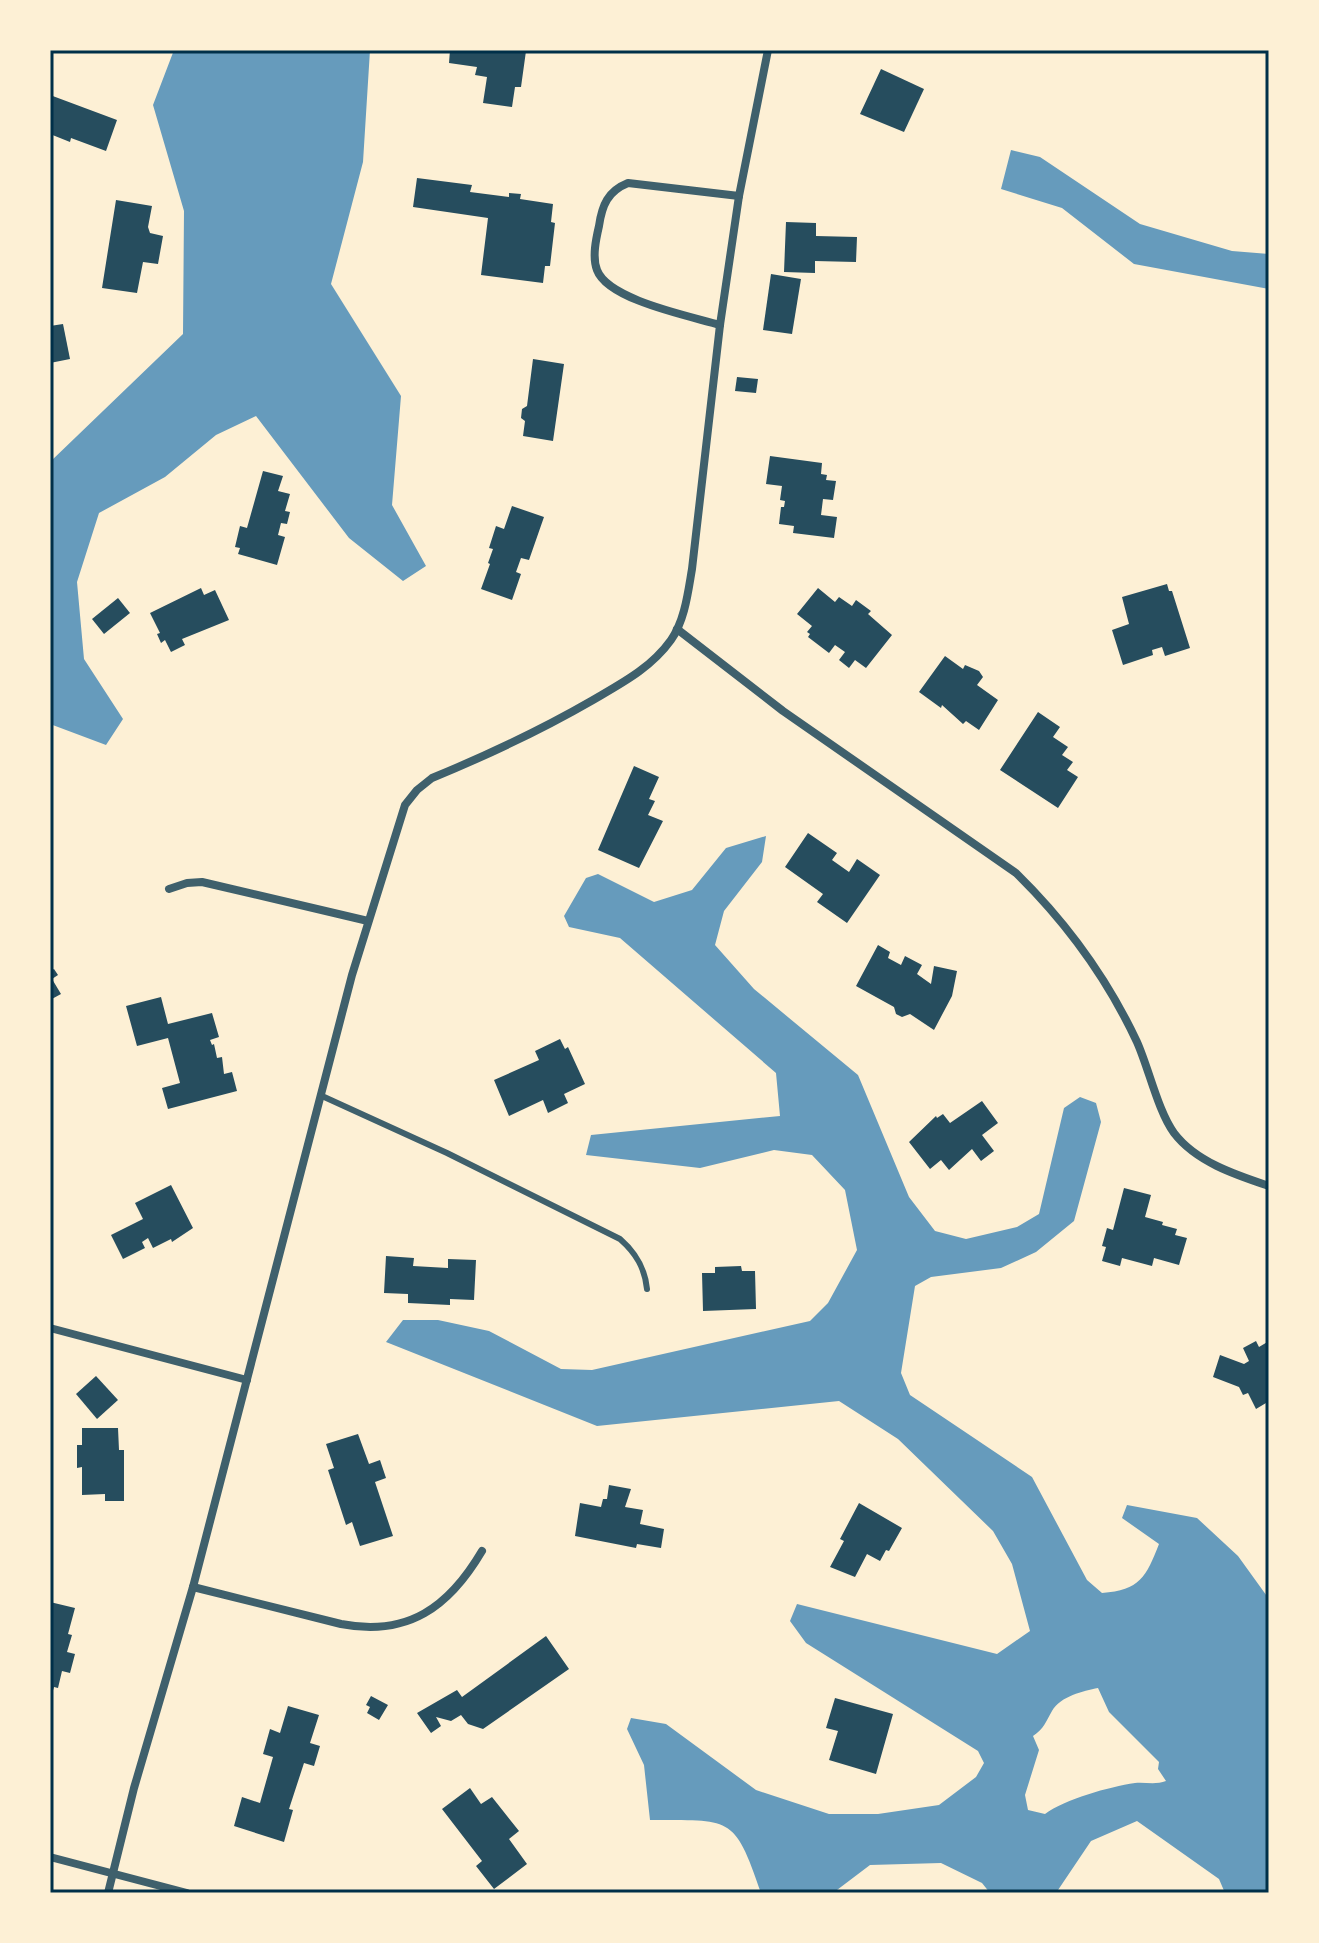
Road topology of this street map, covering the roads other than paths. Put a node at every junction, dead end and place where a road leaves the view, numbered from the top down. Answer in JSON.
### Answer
{"nodes":[{"id":1,"x":768,"y":50,"type":"edge"},
{"id":2,"x":739,"y":196,"type":"junction"},
{"id":3,"x":720,"y":325,"type":"junction"},
{"id":4,"x":677,"y":629,"type":"junction"},
{"id":5,"x":169,"y":889,"type":"dead end"},
{"id":6,"x":368,"y":921,"type":"junction"},
{"id":7,"x":322,"y":1096,"type":"junction"},
{"id":8,"x":1269,"y":1186,"type":"edge"},
{"id":9,"x":647,"y":1289,"type":"dead end"},
{"id":10,"x":50,"y":1328,"type":"edge"},
{"id":11,"x":247,"y":1380,"type":"junction"},
{"id":12,"x":482,"y":1551,"type":"dead end"},
{"id":13,"x":193,"y":1587,"type":"junction"},
{"id":14,"x":50,"y":1857,"type":"edge"},
{"id":15,"x":111,"y":1874,"type":"junction"},
{"id":16,"x":108,"y":1893,"type":"edge"},
{"id":17,"x":187,"y":1893,"type":"edge"}],
"edges":[{"from":1,"to":2,"type":"street"},
{"from":2,"to":3,"type":"street"},
{"from":2,"to":3,"type":"street"},
{"from":3,"to":4,"type":"street"},
{"from":4,"to":6,"type":"street"},
{"from":4,"to":8,"type":"street"},
{"from":5,"to":6,"type":"street"},
{"from":6,"to":7,"type":"street"},
{"from":7,"to":9,"type":"lane"},
{"from":7,"to":11,"type":"street"},
{"from":10,"to":11,"type":"street"},
{"from":11,"to":13,"type":"street"},
{"from":12,"to":13,"type":"street"},
{"from":13,"to":15,"type":"street"},
{"from":14,"to":15,"type":"street"},
{"from":15,"to":16,"type":"street"},
{"from":15,"to":17,"type":"street"}]}
